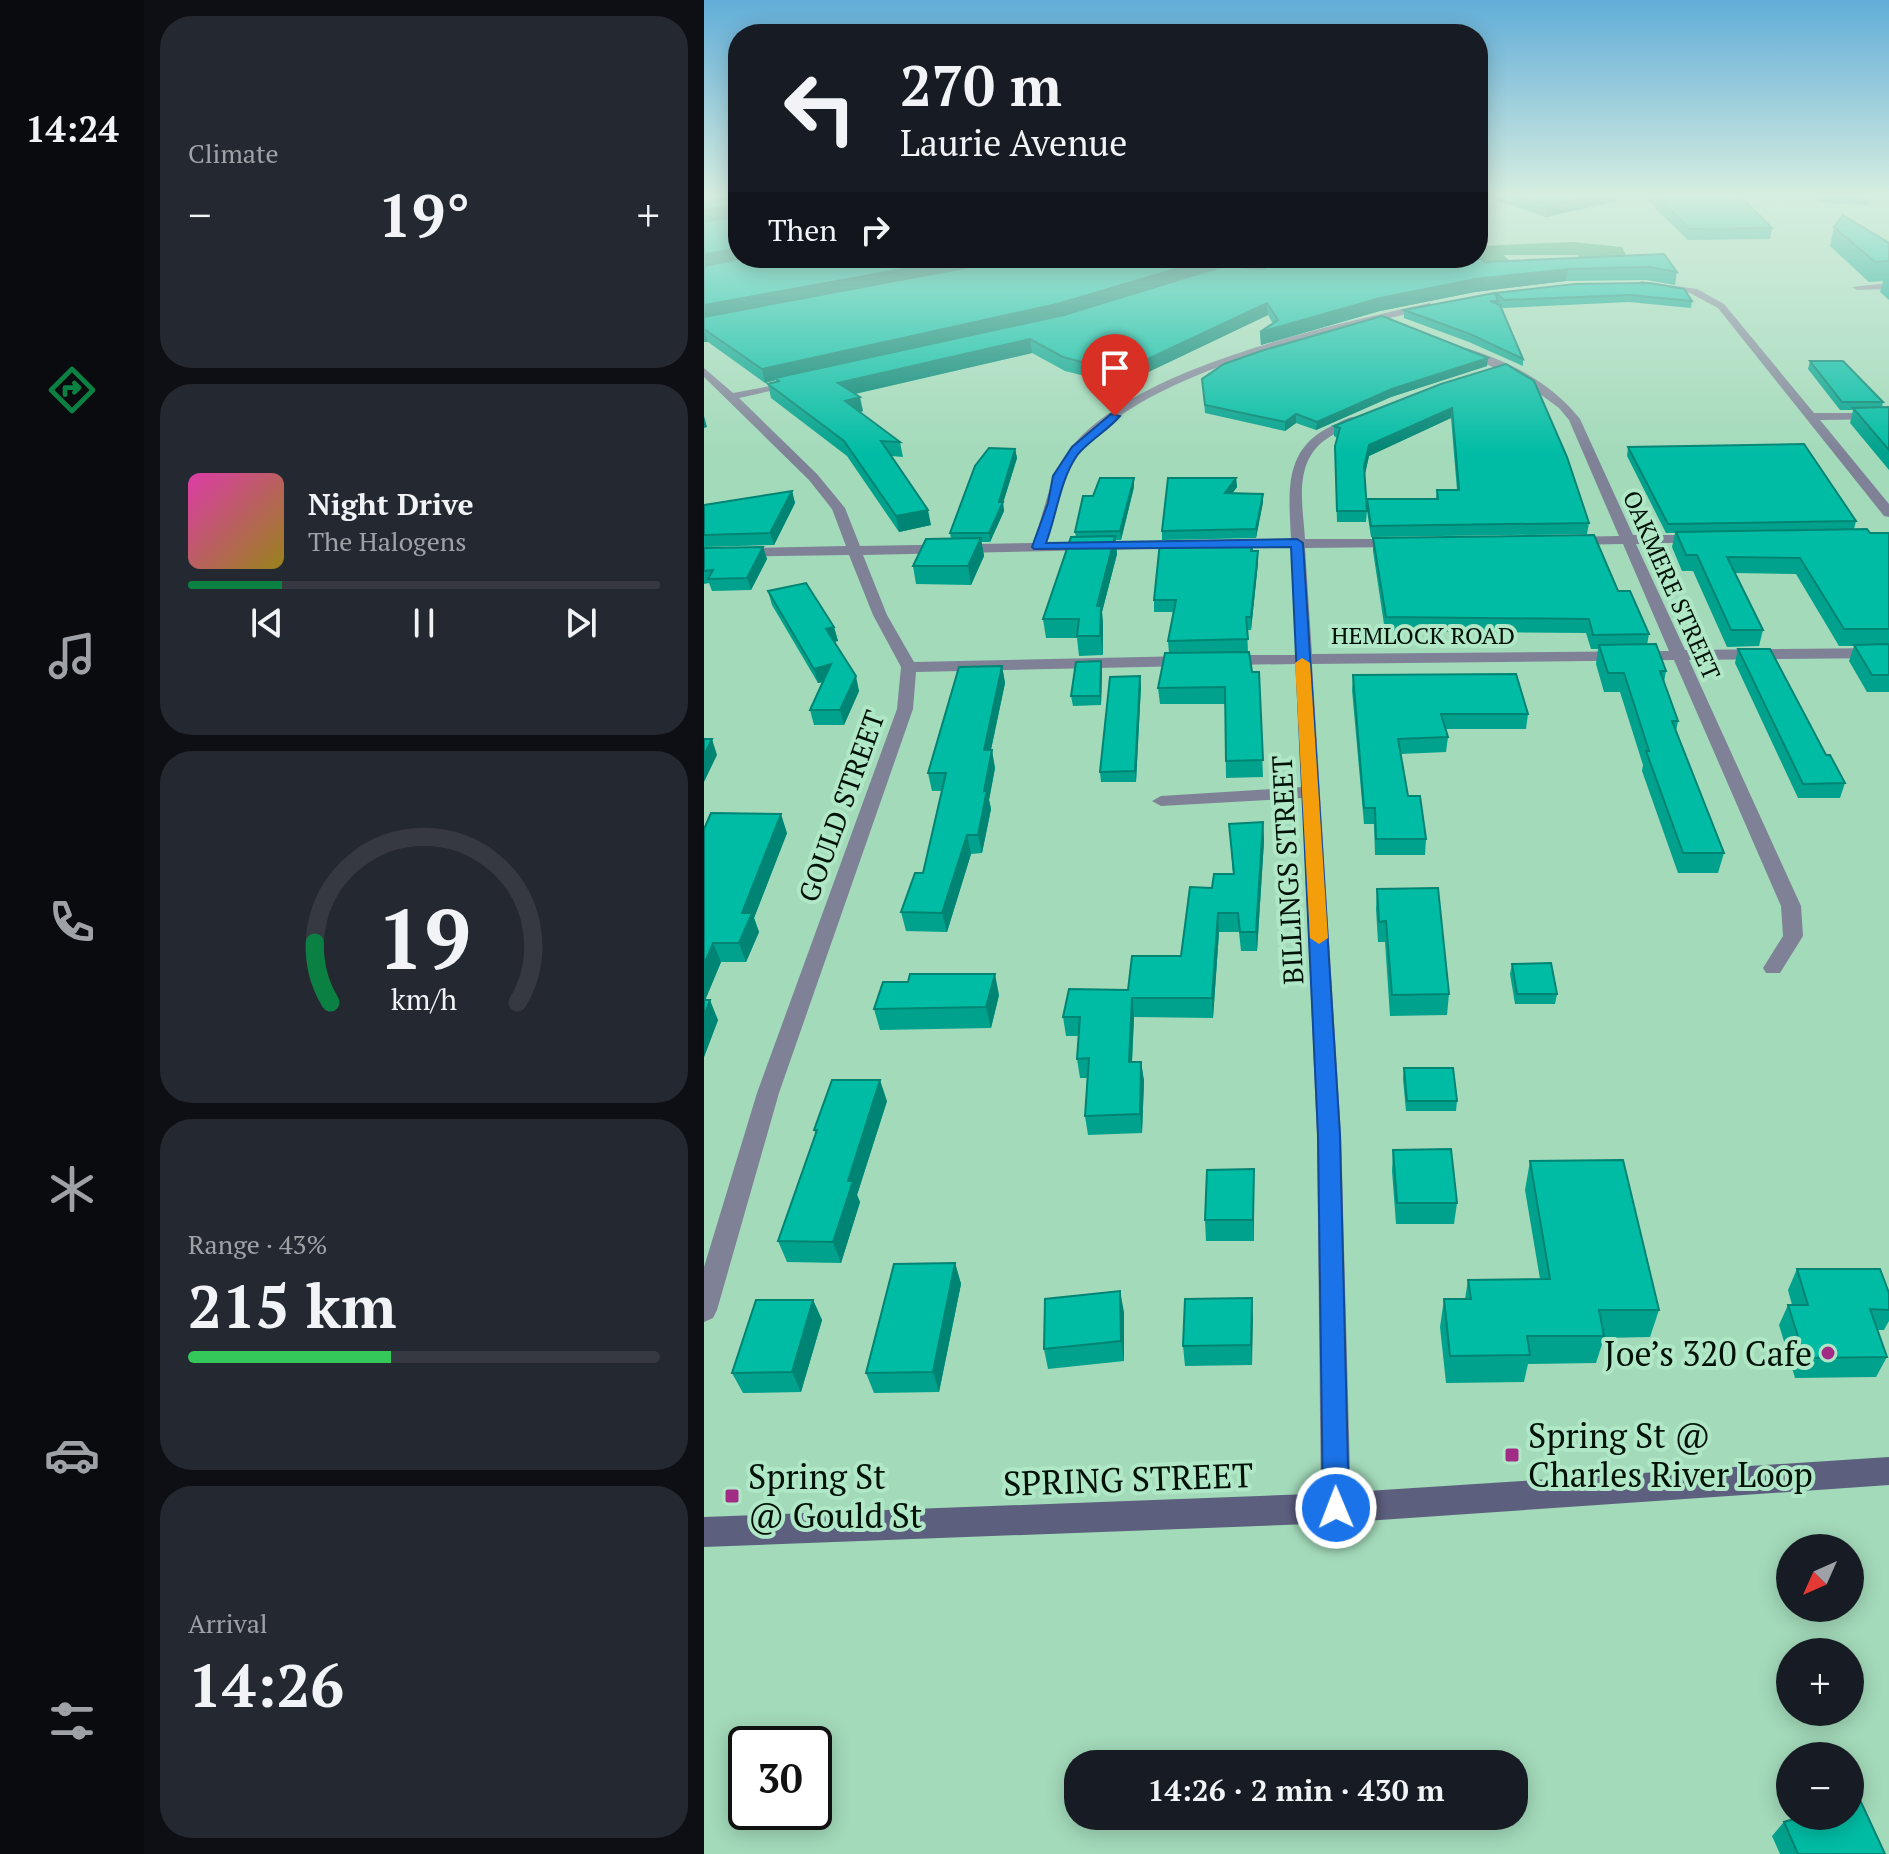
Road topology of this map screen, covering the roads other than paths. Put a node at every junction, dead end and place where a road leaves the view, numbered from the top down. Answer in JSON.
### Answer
{"nodes":[{"id":1,"x":1631,"y":284,"type":"edge"},
{"id":2,"x":1889,"y":286,"type":"edge"},
{"id":3,"x":1857,"y":287,"type":"dead end"},
{"id":4,"x":1437,"y":305,"type":"edge"},
{"id":5,"x":1384,"y":317,"type":"junction"},
{"id":6,"x":1409,"y":327,"type":"edge"},
{"id":7,"x":1446,"y":343,"type":"edge"},
{"id":8,"x":1505,"y":367,"type":"junction"},
{"id":9,"x":704,"y":371,"type":"edge"},
{"id":10,"x":1477,"y":376,"type":"edge"},
{"id":11,"x":799,"y":382,"type":"edge"},
{"id":12,"x":730,"y":397,"type":"junction"},
{"id":13,"x":1380,"y":410,"type":"edge"},
{"id":14,"x":1889,"y":416,"type":"edge"},
{"id":15,"x":1811,"y":417,"type":"junction"},
{"id":16,"x":1889,"y":513,"type":"edge"},
{"id":17,"x":1629,"y":538,"type":"junction"},
{"id":18,"x":1709,"y":538,"type":"edge"},
{"id":19,"x":1553,"y":541,"type":"edge"},
{"id":20,"x":1297,"y":543,"type":"junction"},
{"id":21,"x":1417,"y":543,"type":"edge"},
{"id":22,"x":1039,"y":547,"type":"junction"},
{"id":23,"x":853,"y":549,"type":"junction"},
{"id":24,"x":704,"y":553,"type":"edge"},
{"id":25,"x":1889,"y":653,"type":"edge"},
{"id":26,"x":1679,"y":656,"type":"junction"},
{"id":27,"x":1302,"y":659,"type":"junction"},
{"id":28,"x":909,"y":667,"type":"junction"},
{"id":29,"x":1311,"y":792,"type":"junction"},
{"id":30,"x":1161,"y":801,"type":"dead end"},
{"id":31,"x":1773,"y":968,"type":"dead end"},
{"id":32,"x":704,"y":1310,"type":"edge"},
{"id":33,"x":1889,"y":1471,"type":"edge"},
{"id":34,"x":1336,"y":1508,"type":"junction"},
{"id":35,"x":704,"y":1532,"type":"edge"}],
"edges":[{"from":1,"to":15,"type":"street"},
{"from":2,"to":3,"type":"street"},
{"from":4,"to":5,"type":"street"},
{"from":5,"to":6,"type":"street"},
{"from":5,"to":22,"type":"street"},
{"from":7,"to":8,"type":"street","name":"OAKMERE STREET"},
{"from":8,"to":10,"type":"street"},
{"from":8,"to":17,"type":"street","name":"OAKMERE STREET"},
{"from":9,"to":12,"type":"street"},
{"from":11,"to":12,"type":"street"},
{"from":12,"to":23,"type":"street"},
{"from":13,"to":20,"type":"street","name":"BILLINGS STREET"},
{"from":14,"to":15,"type":"street"},
{"from":15,"to":16,"type":"street"},
{"from":17,"to":18,"type":"street"},
{"from":17,"to":19,"type":"street"},
{"from":17,"to":26,"type":"street","name":"OAKMERE STREET"},
{"from":20,"to":21,"type":"street"},
{"from":20,"to":22,"type":"street"},
{"from":20,"to":27,"type":"street","name":"BILLINGS STREET"},
{"from":22,"to":23,"type":"street"},
{"from":23,"to":24,"type":"street"},
{"from":23,"to":28,"type":"street"},
{"from":25,"to":26,"type":"street","name":"HEMLOCK ROAD"},
{"from":26,"to":27,"type":"street","name":"HEMLOCK ROAD"},
{"from":26,"to":31,"type":"street","name":"OAKMERE STREET"},
{"from":27,"to":28,"type":"street","name":"HEMLOCK ROAD"},
{"from":27,"to":29,"type":"street","name":"BILLINGS STREET"},
{"from":28,"to":32,"type":"street","name":"GOULD STREET"},
{"from":29,"to":30,"type":"street"},
{"from":29,"to":34,"type":"street","name":"BILLINGS STREET"},
{"from":33,"to":34,"type":"main road","name":"SPRING STREET"},
{"from":34,"to":35,"type":"main road","name":"SPRING STREET"}]}
